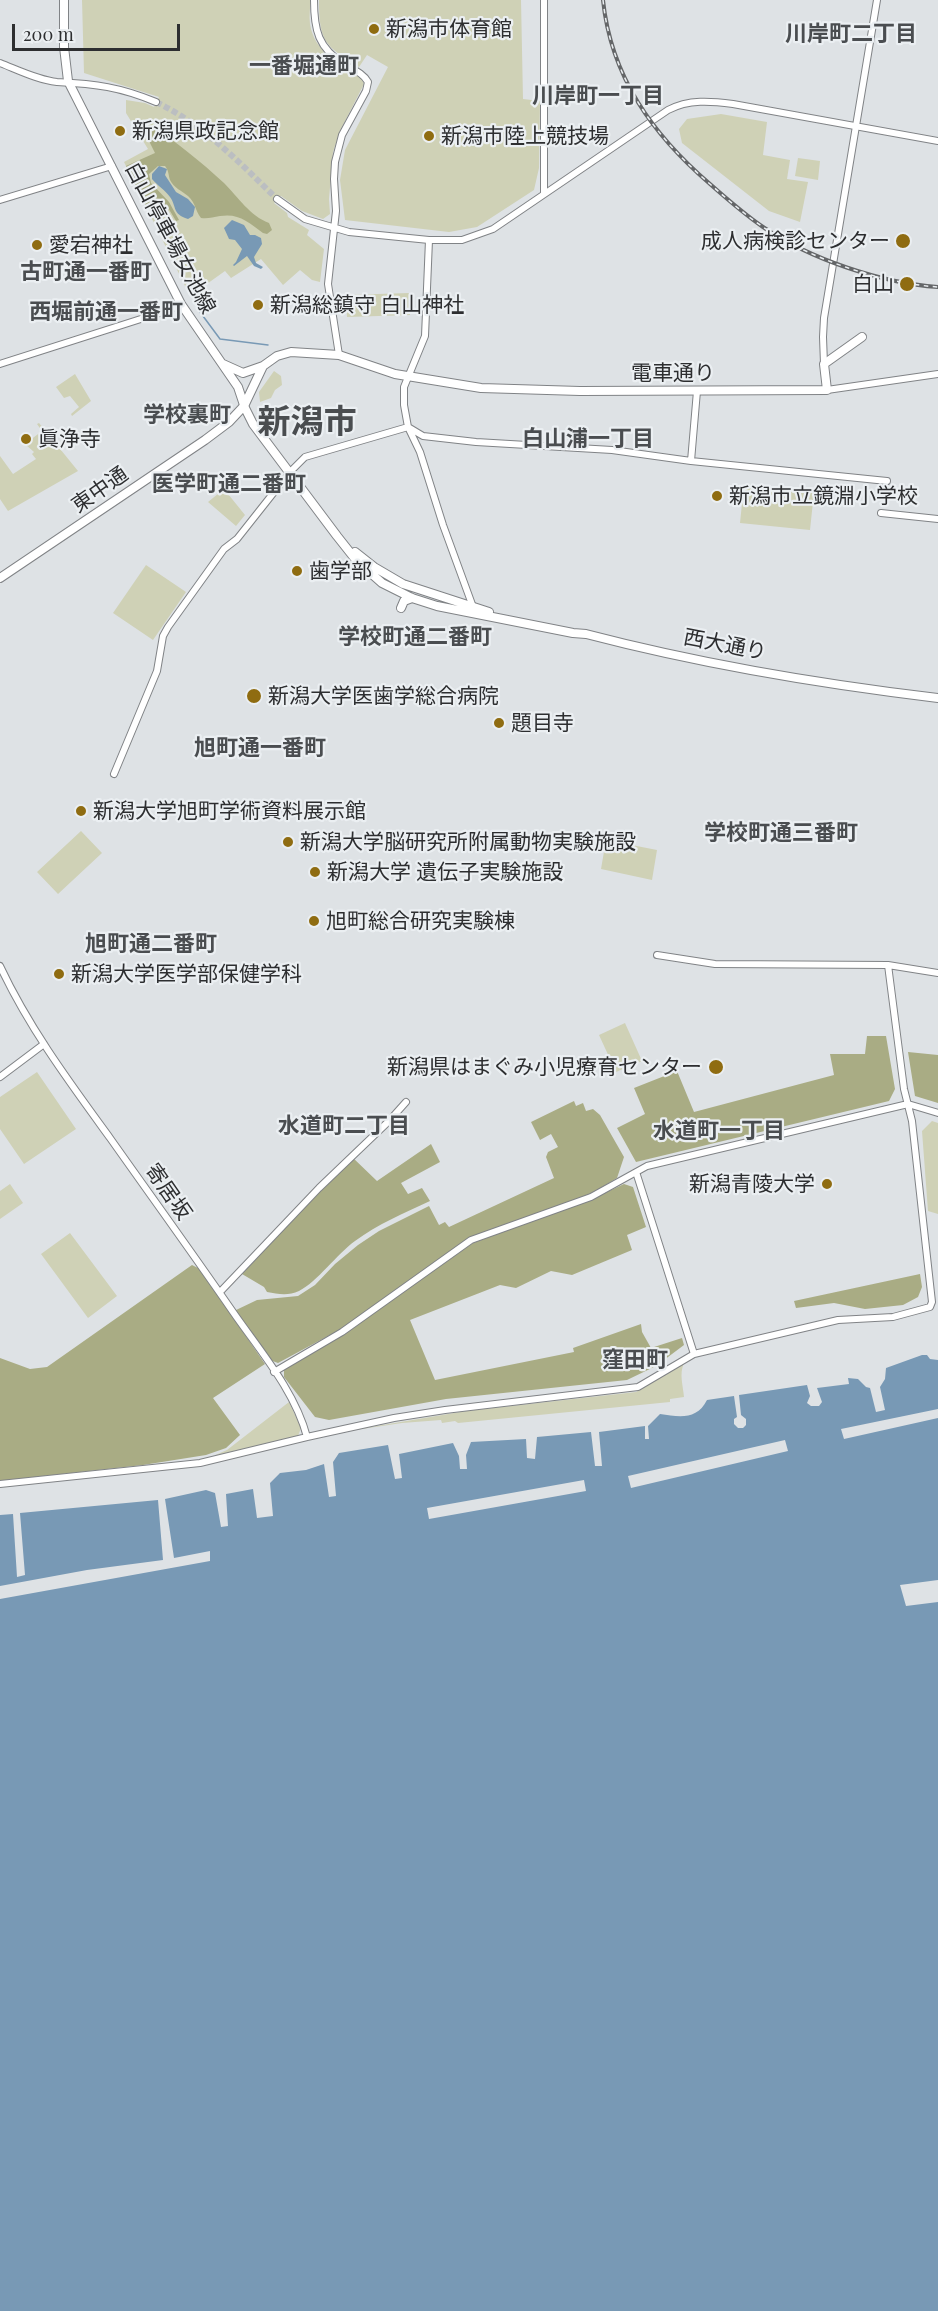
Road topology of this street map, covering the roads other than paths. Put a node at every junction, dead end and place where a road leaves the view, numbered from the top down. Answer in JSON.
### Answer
{"nodes":[{"id":1,"x":64,"y":0,"type":"edge"},
{"id":2,"x":314,"y":0,"type":"edge"},
{"id":3,"x":544,"y":0,"type":"edge"},
{"id":4,"x":876,"y":0,"type":"edge"},
{"id":5,"x":0,"y":63,"type":"edge"},
{"id":6,"x":68,"y":81,"type":"junction"},
{"id":7,"x":156,"y":102,"type":"tunnel mouth"},
{"id":8,"x":857,"y":126,"type":"junction"},
{"id":9,"x":938,"y":141,"type":"edge"},
{"id":10,"x":112,"y":166,"type":"junction"},
{"id":11,"x":544,"y":193,"type":"junction"},
{"id":12,"x":277,"y":199,"type":"tunnel mouth"},
{"id":13,"x":0,"y":200,"type":"edge"},
{"id":14,"x":334,"y":229,"type":"junction"},
{"id":15,"x":429,"y":240,"type":"junction"},
{"id":16,"x":181,"y":304,"type":"junction"},
{"id":17,"x":862,"y":337,"type":"dead end"},
{"id":18,"x":339,"y":355,"type":"junction"},
{"id":19,"x":0,"y":364,"type":"edge"},
{"id":20,"x":222,"y":364,"type":"junction"},
{"id":21,"x":824,"y":364,"type":"junction"},
{"id":22,"x":263,"y":366,"type":"junction"},
{"id":23,"x":938,"y":374,"type":"edge"},
{"id":24,"x":408,"y":377,"type":"junction"},
{"id":25,"x":827,"y":390,"type":"junction"},
{"id":26,"x":697,"y":391,"type":"junction"},
{"id":27,"x":244,"y":406,"type":"junction"},
{"id":28,"x":408,"y":427,"type":"junction"},
{"id":29,"x":691,"y":461,"type":"junction"},
{"id":30,"x":290,"y":472,"type":"junction"},
{"id":31,"x":887,"y":481,"type":"dead end"},
{"id":32,"x":881,"y":513,"type":"dead end"},
{"id":33,"x":938,"y":519,"type":"edge"},
{"id":34,"x":337,"y":536,"type":"junction"},
{"id":35,"x":0,"y":578,"type":"edge"},
{"id":36,"x":412,"y":598,"type":"junction"},
{"id":37,"x":401,"y":608,"type":"dead end"},
{"id":38,"x":474,"y":610,"type":"junction"},
{"id":39,"x":938,"y":698,"type":"edge"},
{"id":40,"x":114,"y":774,"type":"dead end"},
{"id":41,"x":657,"y":955,"type":"dead end"},
{"id":42,"x":888,"y":965,"type":"junction"},
{"id":43,"x":0,"y":966,"type":"edge"},
{"id":44,"x":938,"y":973,"type":"edge"},
{"id":45,"x":44,"y":1044,"type":"junction"},
{"id":46,"x":0,"y":1077,"type":"edge"},
{"id":47,"x":406,"y":1102,"type":"dead end"},
{"id":48,"x":908,"y":1104,"type":"junction"},
{"id":49,"x":938,"y":1113,"type":"edge"},
{"id":50,"x":636,"y":1172,"type":"junction"},
{"id":51,"x":220,"y":1292,"type":"junction"},
{"id":52,"x":694,"y":1354,"type":"junction"},
{"id":53,"x":274,"y":1372,"type":"junction"},
{"id":54,"x":307,"y":1437,"type":"junction"},
{"id":55,"x":0,"y":1484,"type":"edge"}],
"edges":[{"from":1,"to":6,"type":"main road","name":"白山停車場女池線"},
{"from":2,"to":14,"type":"street"},
{"from":3,"to":11,"type":"street"},
{"from":4,"to":8,"type":"street"},
{"from":5,"to":6,"type":"street"},
{"from":6,"to":7,"type":"street"},
{"from":6,"to":10,"type":"main road","name":"白山停車場女池線"},
{"from":8,"to":9,"type":"street"},
{"from":8,"to":11,"type":"street"},
{"from":8,"to":21,"type":"street"},
{"from":10,"to":13,"type":"street"},
{"from":10,"to":16,"type":"main road","name":"白山停車場女池線"},
{"from":11,"to":15,"type":"street"},
{"from":12,"to":14,"type":"street"},
{"from":14,"to":15,"type":"street"},
{"from":14,"to":18,"type":"street"},
{"from":15,"to":24,"type":"street"},
{"from":16,"to":19,"type":"street"},
{"from":16,"to":20,"type":"main road","name":"白山停車場女池線"},
{"from":17,"to":21,"type":"main road"},
{"from":18,"to":22,"type":"main road","name":"電車通り"},
{"from":18,"to":24,"type":"main road","name":"電車通り"},
{"from":20,"to":22,"type":"main road","name":"電車通り"},
{"from":20,"to":27,"type":"main road","name":"白山停車場女池線"},
{"from":21,"to":25,"type":"main road"},
{"from":22,"to":27,"type":"main road"},
{"from":23,"to":25,"type":"street","name":"電車通り"},
{"from":24,"to":26,"type":"main road","name":"電車通り"},
{"from":24,"to":28,"type":"street"},
{"from":25,"to":26,"type":"main road","name":"電車通り"},
{"from":26,"to":29,"type":"street"},
{"from":27,"to":30,"type":"highway","name":"西大通り"},
{"from":27,"to":35,"type":"highway","name":"東中通"},
{"from":28,"to":29,"type":"street"},
{"from":28,"to":30,"type":"street"},
{"from":28,"to":38,"type":"street"},
{"from":29,"to":31,"type":"street"},
{"from":30,"to":34,"type":"highway","name":"西大通り"},
{"from":30,"to":40,"type":"street"},
{"from":32,"to":33,"type":"street"},
{"from":34,"to":36,"type":"highway","name":"西大通り"},
{"from":34,"to":38,"type":"highway","name":"西大通り"},
{"from":36,"to":37,"type":"highway"},
{"from":36,"to":38,"type":"highway","name":"西大通り"},
{"from":38,"to":39,"type":"highway","name":"西大通り"},
{"from":41,"to":42,"type":"street"},
{"from":42,"to":44,"type":"street"},
{"from":42,"to":48,"type":"street"},
{"from":43,"to":45,"type":"street","name":"寄居坂"},
{"from":45,"to":46,"type":"street"},
{"from":45,"to":51,"type":"street","name":"寄居坂"},
{"from":47,"to":51,"type":"street"},
{"from":48,"to":49,"type":"street"},
{"from":48,"to":50,"type":"street"},
{"from":48,"to":52,"type":"street"},
{"from":50,"to":52,"type":"street"},
{"from":50,"to":53,"type":"street"},
{"from":51,"to":53,"type":"street","name":"寄居坂"},
{"from":52,"to":54,"type":"street"},
{"from":53,"to":54,"type":"street","name":"寄居坂"},
{"from":54,"to":55,"type":"street"}]}
